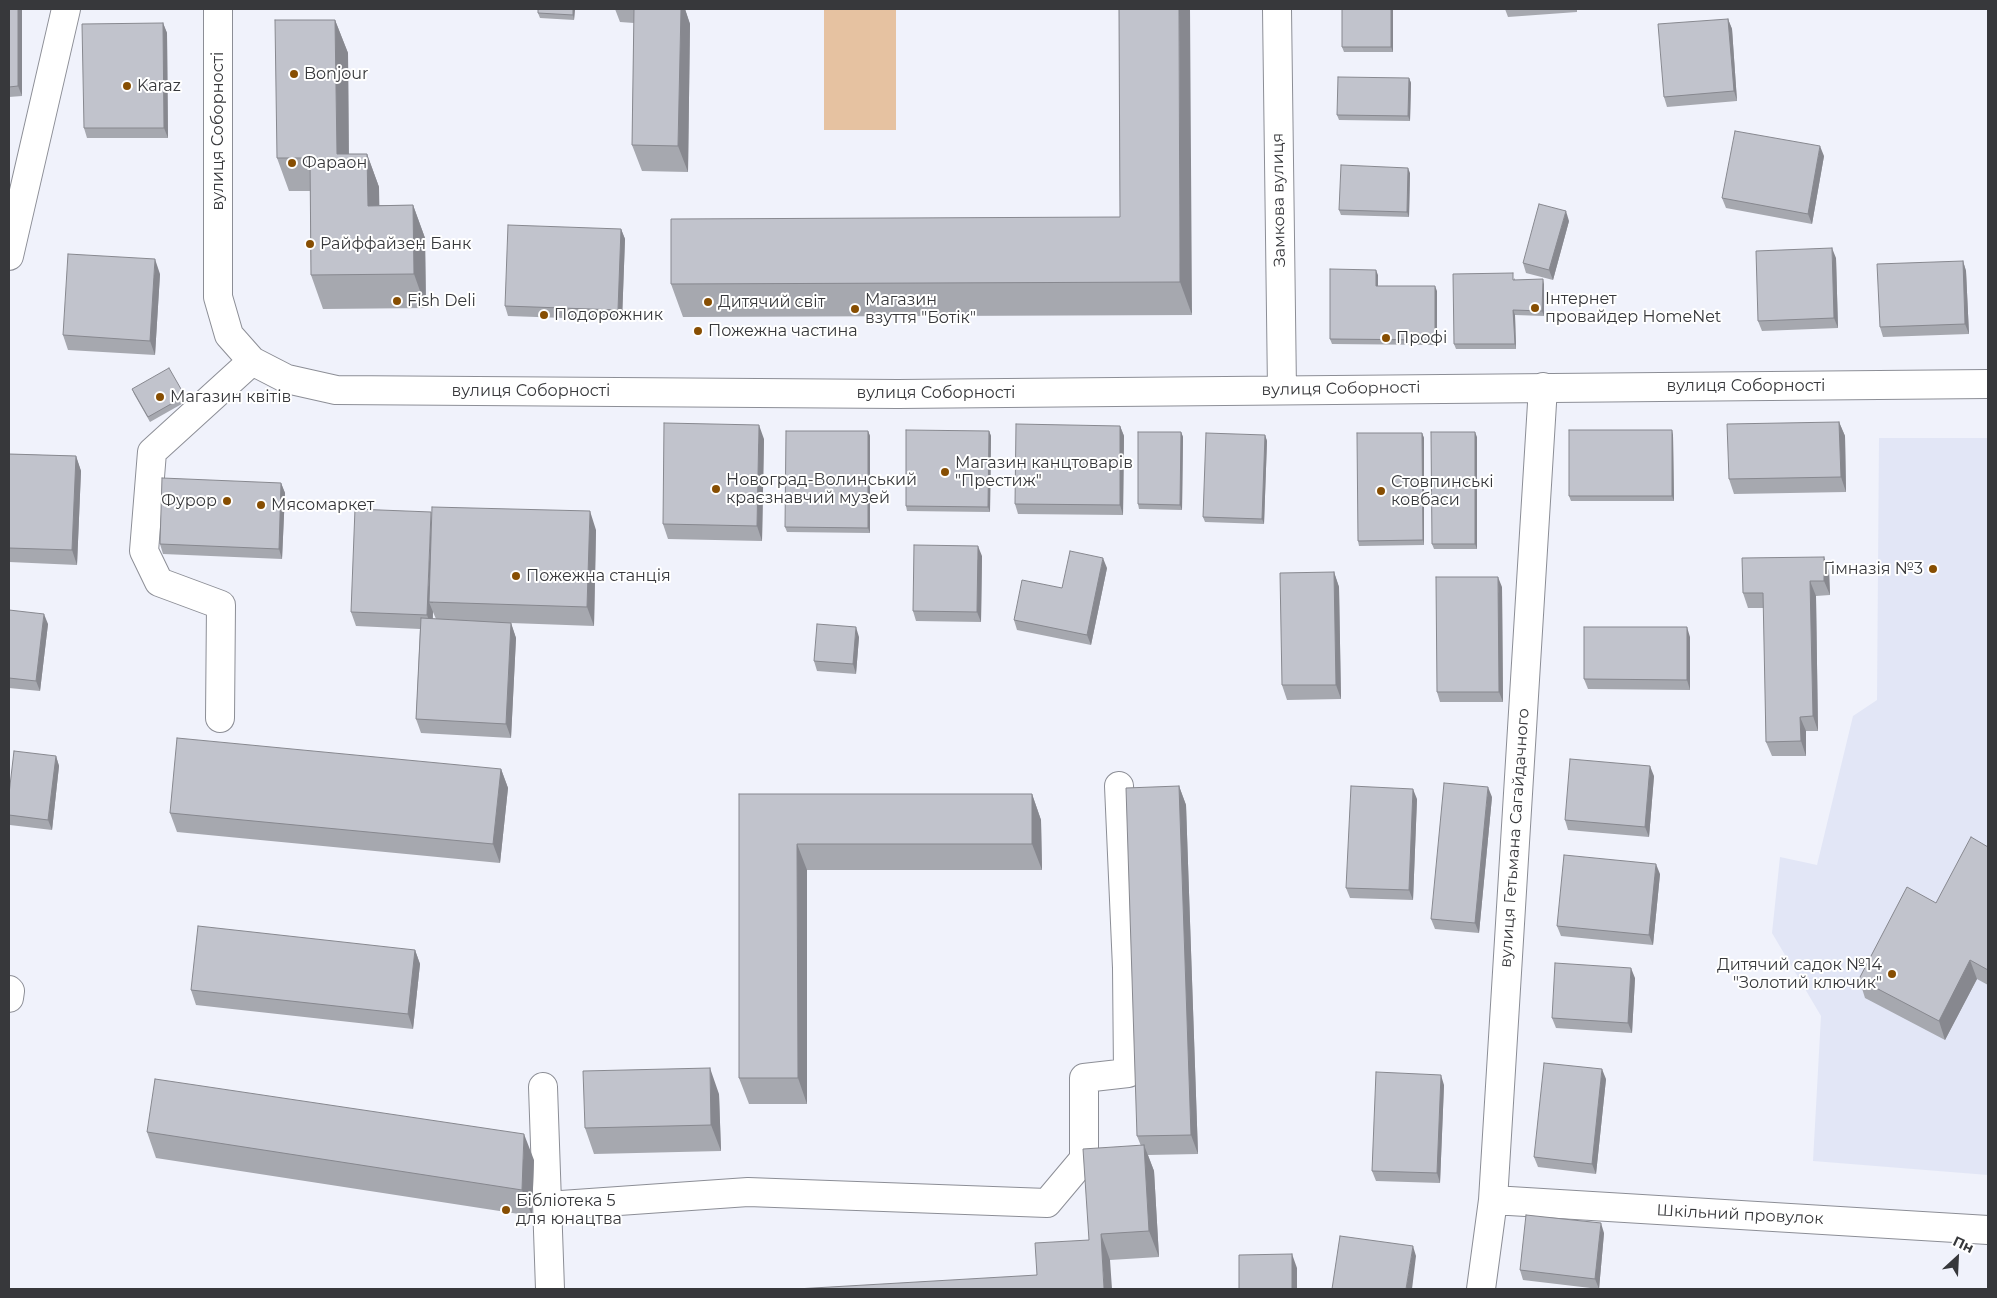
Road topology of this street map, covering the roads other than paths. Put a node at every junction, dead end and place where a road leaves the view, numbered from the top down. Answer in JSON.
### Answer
{"nodes":[{"id":1,"x":66,"y":9,"type":"edge"},
{"id":2,"x":218,"y":9,"type":"edge"},
{"id":3,"x":1277,"y":9,"type":"edge"},
{"id":4,"x":9,"y":256,"type":"edge"},
{"id":5,"x":252,"y":361,"type":"junction"},
{"id":6,"x":1988,"y":384,"type":"edge"},
{"id":7,"x":1543,"y":387,"type":"junction"},
{"id":8,"x":1282,"y":390,"type":"junction"},
{"id":9,"x":220,"y":718,"type":"dead end"},
{"id":10,"x":1119,"y":786,"type":"dead end"},
{"id":11,"x":9,"y":990,"type":"edge"},
{"id":12,"x":9,"y":998,"type":"edge"},
{"id":13,"x":543,"y":1087,"type":"dead end"},
{"id":14,"x":1493,"y":1200,"type":"junction"},
{"id":15,"x":547,"y":1206,"type":"junction"},
{"id":16,"x":1988,"y":1230,"type":"edge"},
{"id":17,"x":550,"y":1289,"type":"edge"},
{"id":18,"x":1481,"y":1289,"type":"edge"}],
"edges":[{"from":1,"to":4,"type":"street"},
{"from":2,"to":5,"type":"street","name":"вулиця Соборності"},
{"from":3,"to":8,"type":"street","name":"Замкова вулиця"},
{"from":5,"to":8,"type":"street","name":"вулиця Соборності"},
{"from":5,"to":9,"type":"street"},
{"from":6,"to":7,"type":"street","name":"вулиця Соборності"},
{"from":7,"to":8,"type":"street","name":"вулиця Соборності"},
{"from":7,"to":14,"type":"street","name":"вулиця Гетьмана Сагайдачного"},
{"from":10,"to":15,"type":"street"},
{"from":11,"to":12,"type":"street"},
{"from":13,"to":15,"type":"street"},
{"from":14,"to":16,"type":"street","name":"Шкільний провулок"},
{"from":14,"to":18,"type":"street","name":"вулиця Гетьмана Сагайдачного"},
{"from":15,"to":17,"type":"street"}]}
